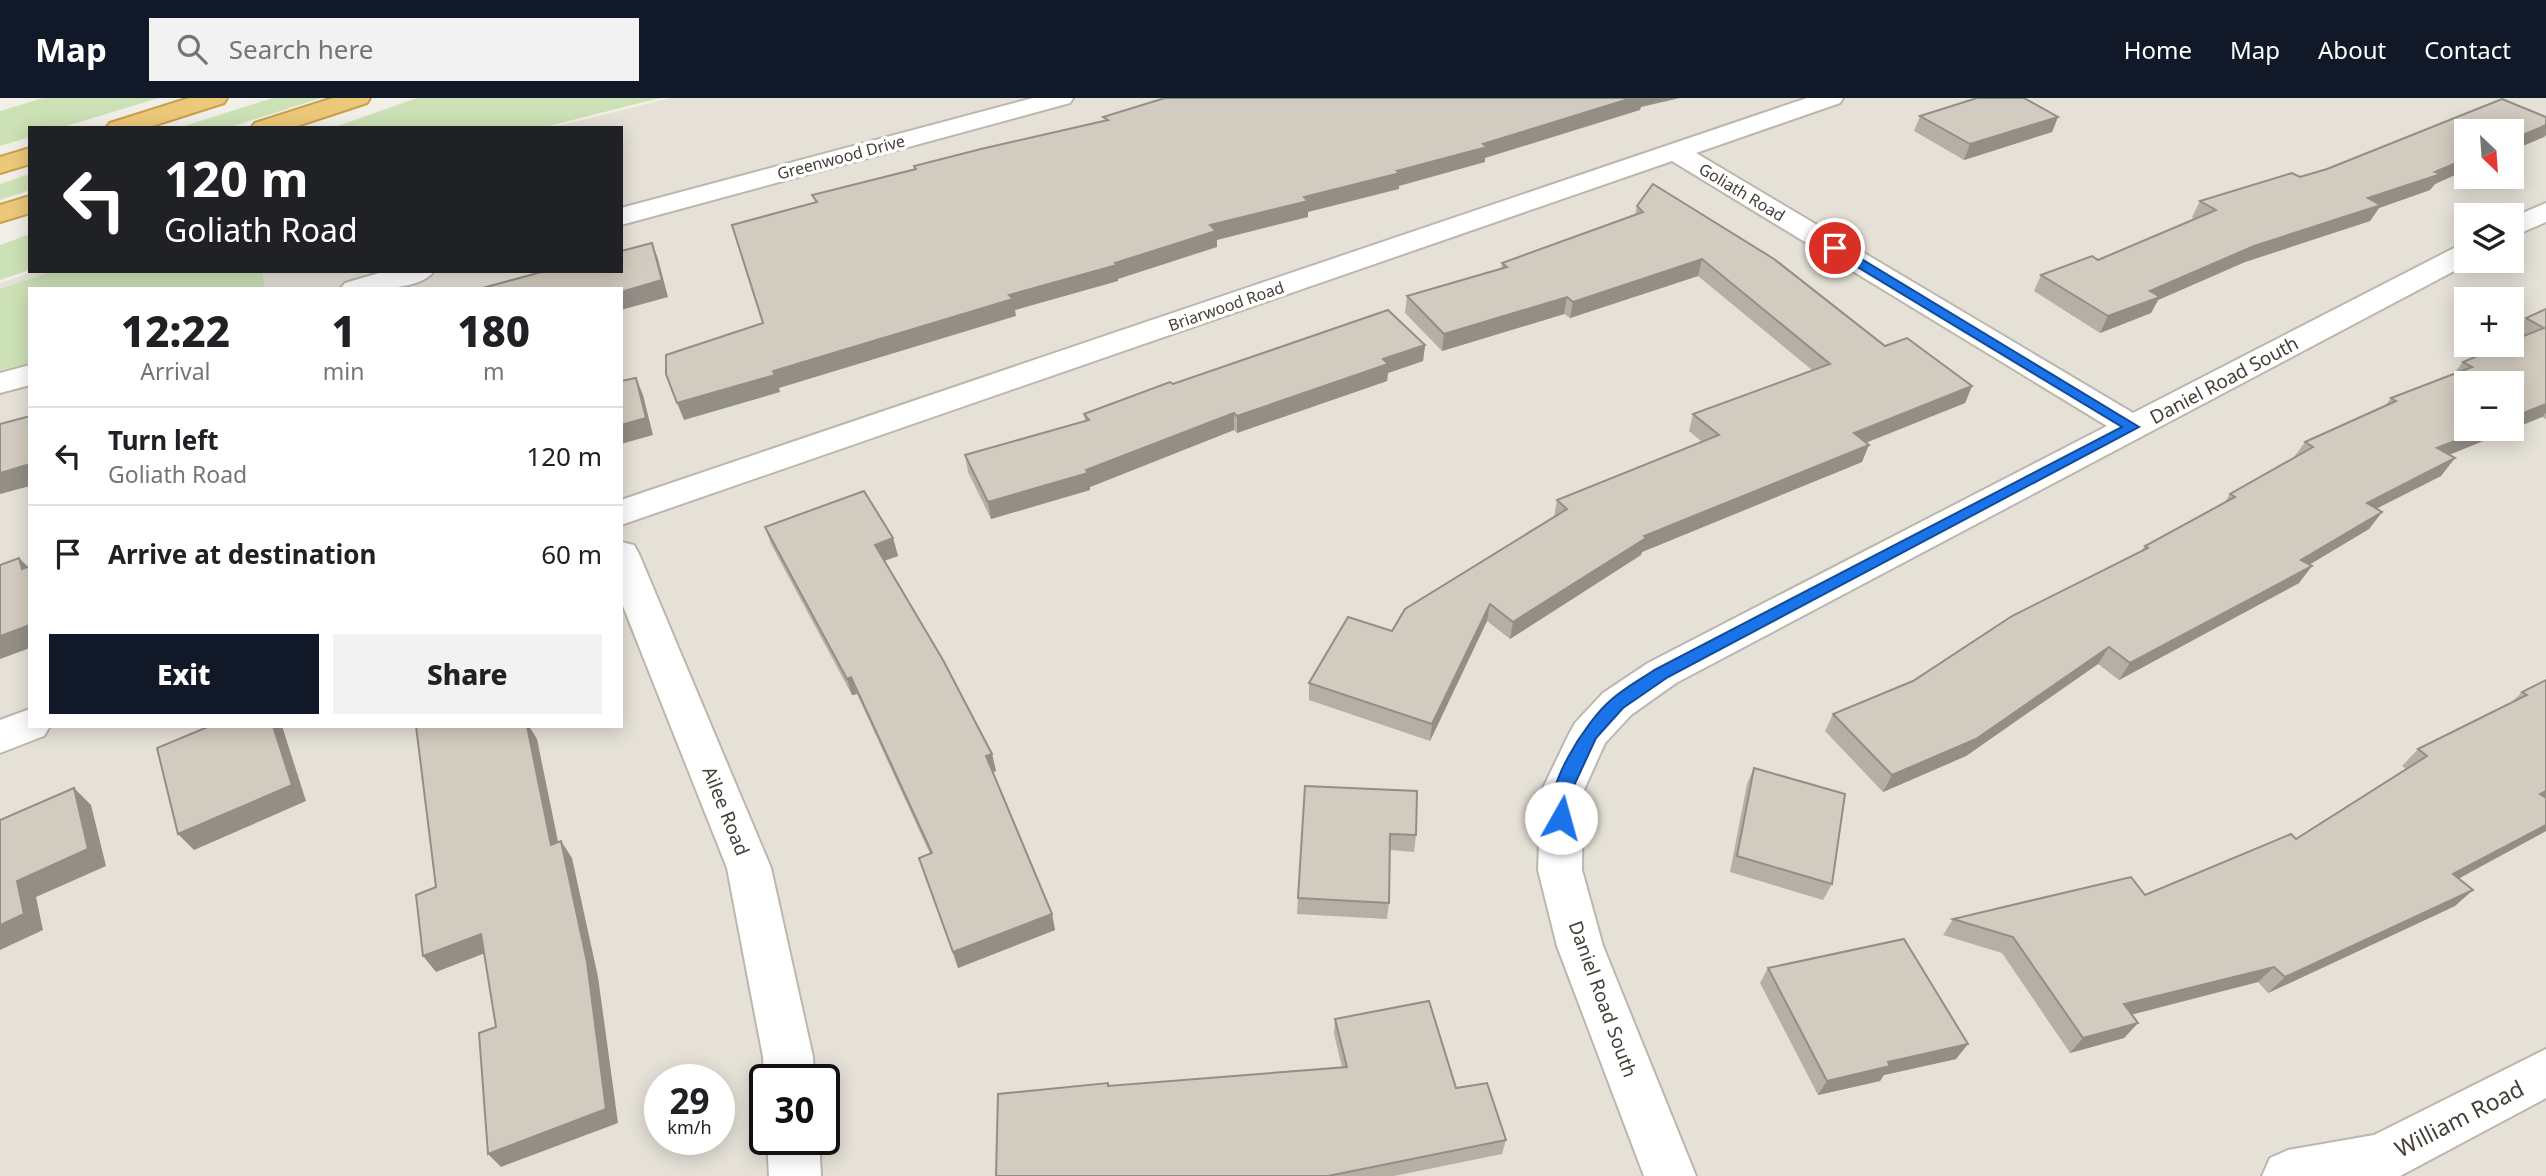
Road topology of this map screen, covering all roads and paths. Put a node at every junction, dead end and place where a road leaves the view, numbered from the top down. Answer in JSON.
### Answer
{"nodes":[{"id":1,"x":215,"y":98,"type":"edge"},
{"id":2,"x":358,"y":98,"type":"edge"},
{"id":3,"x":1062,"y":98,"type":"edge"},
{"id":4,"x":1831,"y":98,"type":"edge"},
{"id":5,"x":125,"y":126,"type":"edge"},
{"id":6,"x":270,"y":126,"type":"edge"},
{"id":7,"x":1675,"y":152,"type":"junction"},
{"id":8,"x":28,"y":157,"type":"edge"},
{"id":9,"x":0,"y":165,"type":"edge"},
{"id":10,"x":28,"y":205,"type":"edge"},
{"id":11,"x":2546,"y":211,"type":"edge"},
{"id":12,"x":0,"y":214,"type":"edge"},
{"id":13,"x":623,"y":216,"type":"edge"},
{"id":14,"x":2524,"y":222,"type":"edge"},
{"id":15,"x":2454,"y":259,"type":"edge"},
{"id":16,"x":413,"y":273,"type":"edge"},
{"id":17,"x":362,"y":287,"type":"edge"},
{"id":18,"x":28,"y":376,"type":"edge"},
{"id":19,"x":0,"y":383,"type":"edge"},
{"id":20,"x":2132,"y":427,"type":"junction"},
{"id":21,"x":623,"y":512,"type":"edge"},
{"id":22,"x":623,"y":559,"type":"edge"},
{"id":23,"x":28,"y":726,"type":"edge"},
{"id":24,"x":0,"y":737,"type":"edge"},
{"id":25,"x":788,"y":1064,"type":"edge"},
{"id":26,"x":2546,"y":1072,"type":"edge"},
{"id":27,"x":794,"y":1155,"type":"edge"},
{"id":28,"x":795,"y":1176,"type":"edge"},
{"id":29,"x":1670,"y":1176,"type":"edge"},
{"id":30,"x":2288,"y":1176,"type":"edge"}],
"edges":[{"from":1,"to":5,"type":"highway"},
{"from":2,"to":6,"type":"highway"},
{"from":3,"to":13,"type":"street","name":"Greenwood Drive"},
{"from":4,"to":7,"type":"street","name":"Briarwood Road"},
{"from":7,"to":20,"type":"street","name":"Goliath Road"},
{"from":7,"to":21,"type":"street","name":"Briarwood Road"},
{"from":8,"to":9,"type":"highway"},
{"from":10,"to":12,"type":"highway"},
{"from":11,"to":14,"type":"street"},
{"from":15,"to":20,"type":"street","name":"Daniel Road South"},
{"from":16,"to":17,"type":"street"},
{"from":18,"to":19,"type":"street"},
{"from":20,"to":29,"type":"street","name":"Daniel Road South"},
{"from":22,"to":25,"type":"street","name":"Ailee Road"},
{"from":23,"to":24,"type":"street"},
{"from":26,"to":30,"type":"street","name":"William Road"},
{"from":27,"to":28,"type":"street"}]}
